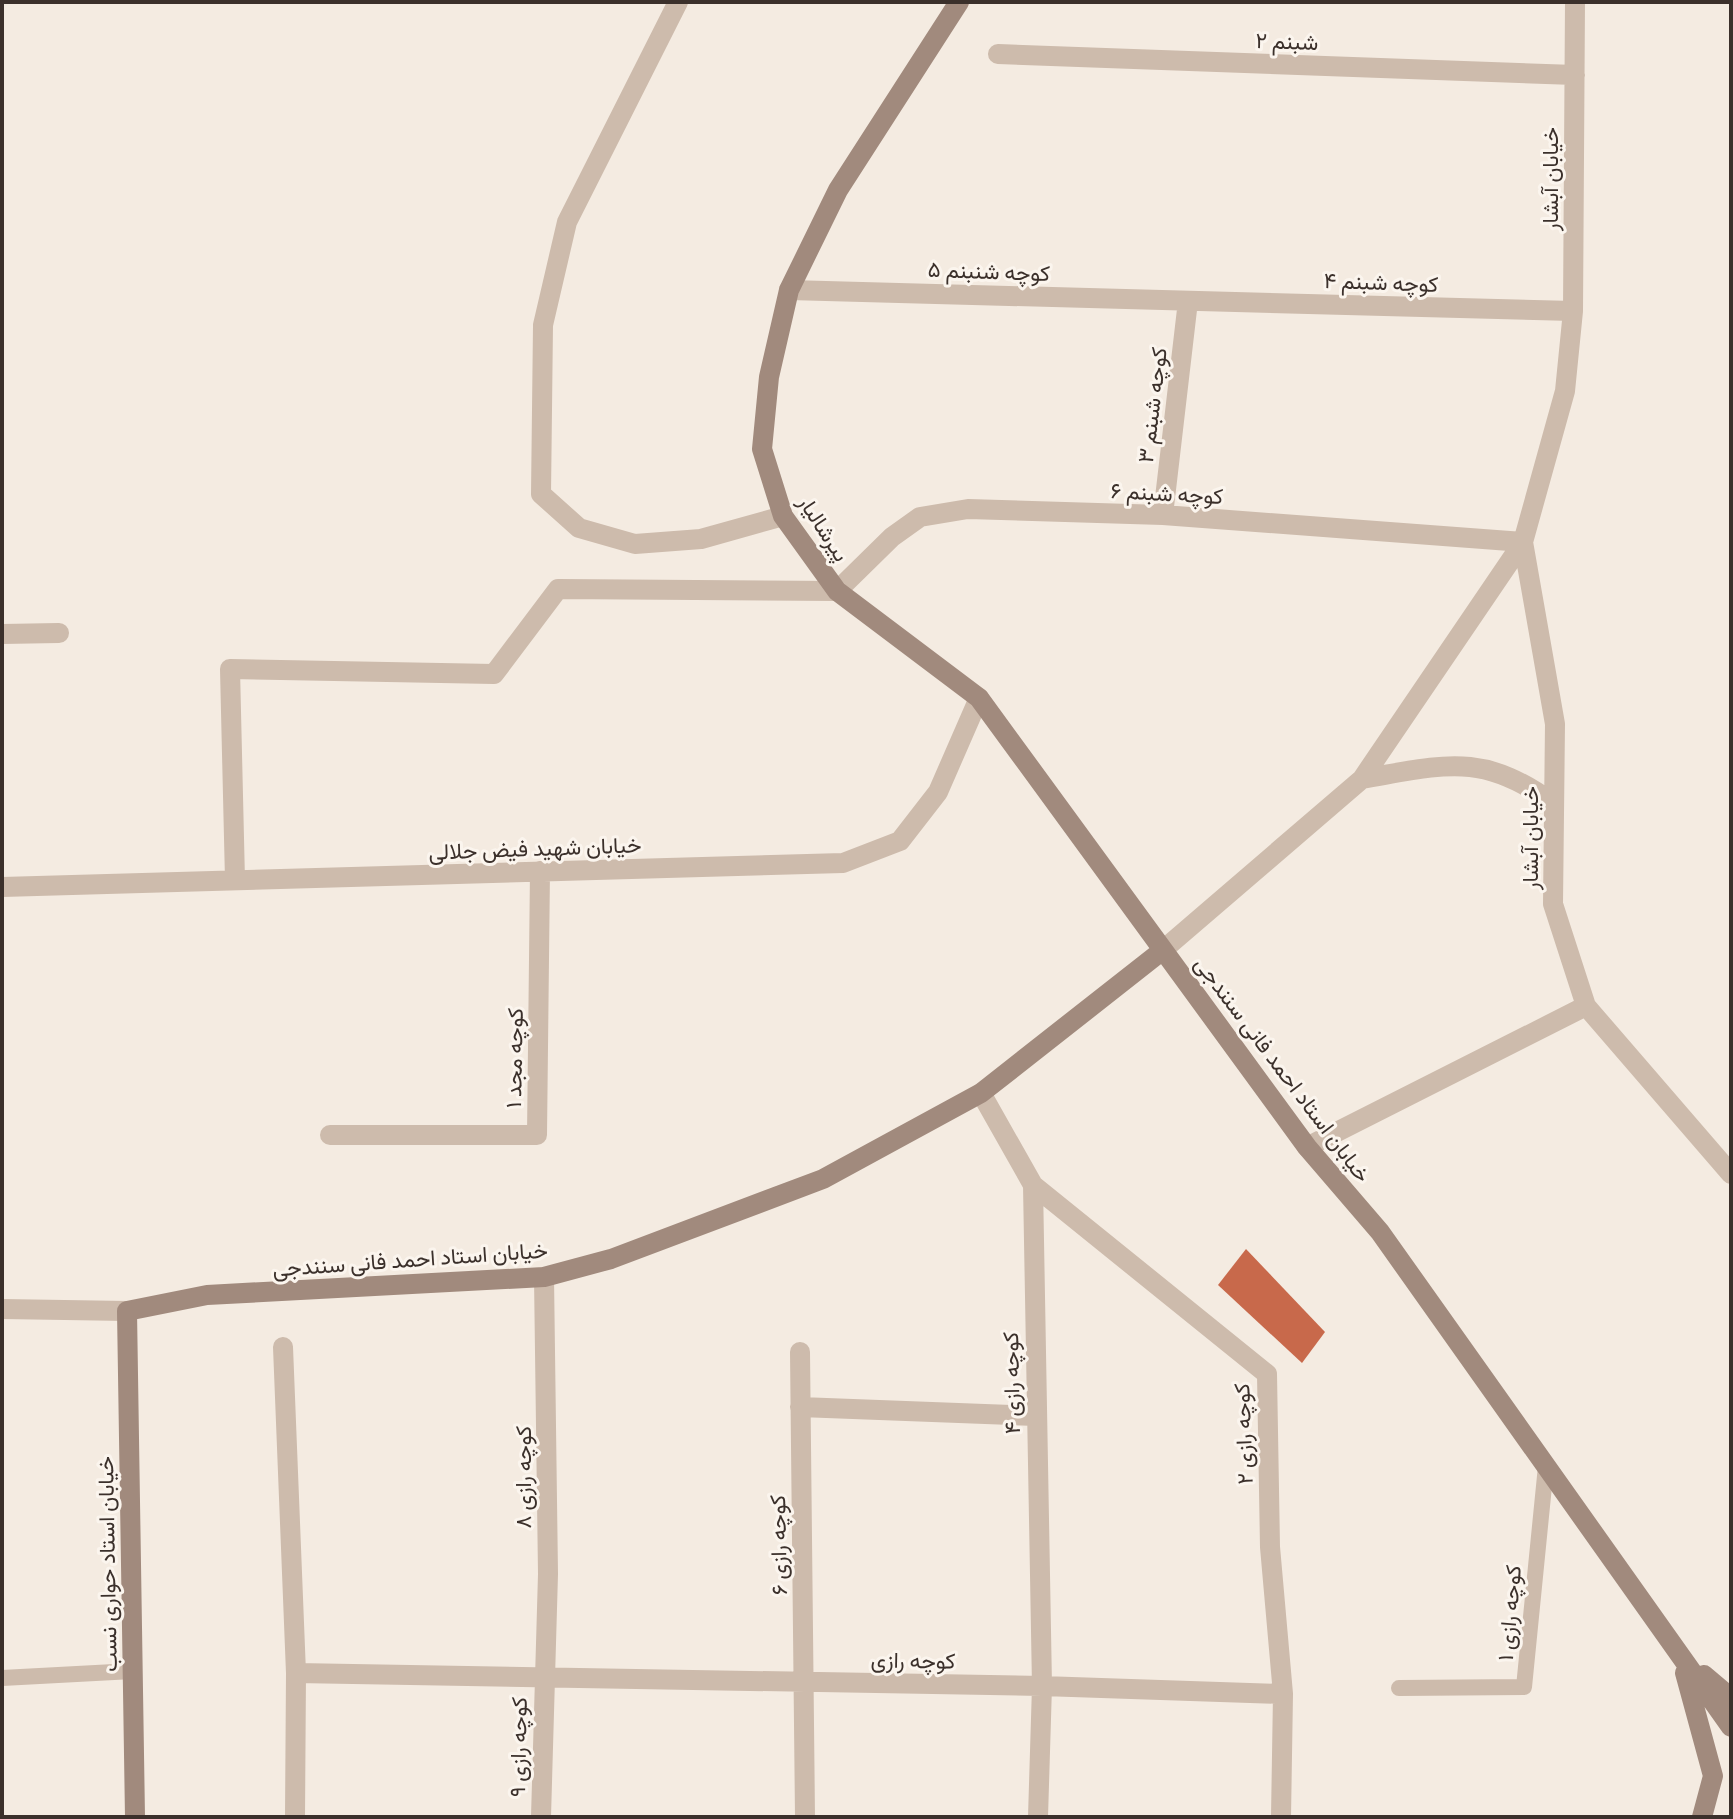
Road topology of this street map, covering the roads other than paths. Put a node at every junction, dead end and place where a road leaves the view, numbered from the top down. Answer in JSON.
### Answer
{"nodes":[{"id":1,"x":678,"y":2,"type":"edge"},
{"id":2,"x":959,"y":2,"type":"edge"},
{"id":3,"x":1575,"y":2,"type":"edge"},
{"id":4,"x":998,"y":54,"type":"dead end"},
{"id":5,"x":1575,"y":75,"type":"junction"},
{"id":6,"x":789,"y":290,"type":"junction"},
{"id":7,"x":1188,"y":301,"type":"junction"},
{"id":8,"x":1573,"y":311,"type":"junction"},
{"id":9,"x":1163,"y":515,"type":"junction"},
{"id":10,"x":783,"y":516,"type":"junction"},
{"id":11,"x":1523,"y":542,"type":"junction"},
{"id":12,"x":837,"y":591,"type":"junction"},
{"id":13,"x":59,"y":633,"type":"dead end"},
{"id":14,"x":2,"y":634,"type":"edge"},
{"id":15,"x":979,"y":698,"type":"junction"},
{"id":16,"x":1362,"y":779,"type":"junction"},
{"id":17,"x":1554,"y":804,"type":"junction"},
{"id":18,"x":540,"y":871,"type":"junction"},
{"id":19,"x":235,"y":880,"type":"junction"},
{"id":20,"x":2,"y":887,"type":"edge"},
{"id":21,"x":1163,"y":950,"type":"junction"},
{"id":22,"x":1586,"y":1006,"type":"junction"},
{"id":23,"x":981,"y":1093,"type":"junction"},
{"id":24,"x":330,"y":1135,"type":"dead end"},
{"id":25,"x":1307,"y":1147,"type":"junction"},
{"id":26,"x":1731,"y":1174,"type":"edge"},
{"id":27,"x":1033,"y":1185,"type":"junction"},
{"id":28,"x":544,"y":1277,"type":"junction"},
{"id":29,"x":2,"y":1309,"type":"edge"},
{"id":30,"x":127,"y":1311,"type":"junction"},
{"id":31,"x":283,"y":1347,"type":"dead end"},
{"id":32,"x":800,"y":1352,"type":"dead end"},
{"id":33,"x":800,"y":1407,"type":"junction"},
{"id":34,"x":1035,"y":1416,"type":"junction"},
{"id":35,"x":1546,"y":1466,"type":"junction"},
{"id":36,"x":1679,"y":1654,"type":"junction"},
{"id":37,"x":133,"y":1671,"type":"junction"},
{"id":38,"x":296,"y":1673,"type":"junction"},
{"id":39,"x":543,"y":1677,"type":"junction"},
{"id":40,"x":2,"y":1678,"type":"edge"},
{"id":41,"x":805,"y":1683,"type":"junction"},
{"id":42,"x":1042,"y":1686,"type":"junction"},
{"id":43,"x":1399,"y":1688,"type":"dead end"},
{"id":44,"x":1283,"y":1694,"type":"junction"},
{"id":45,"x":1731,"y":1698,"type":"edge"},
{"id":46,"x":1731,"y":1727,"type":"edge"},
{"id":47,"x":135,"y":1817,"type":"edge"},
{"id":48,"x":295,"y":1817,"type":"edge"},
{"id":49,"x":541,"y":1817,"type":"edge"},
{"id":50,"x":805,"y":1817,"type":"edge"},
{"id":51,"x":1038,"y":1817,"type":"edge"},
{"id":52,"x":1281,"y":1817,"type":"edge"},
{"id":53,"x":1702,"y":1817,"type":"edge"}],
"edges":[{"from":1,"to":10,"type":"street"},
{"from":2,"to":6,"type":"street","name":"پیرشالیار"},
{"from":3,"to":5,"type":"street","name":"خیابان آبشار"},
{"from":4,"to":5,"type":"street","name":"شبنم ۲"},
{"from":5,"to":8,"type":"street","name":"خیابان آبشار"},
{"from":6,"to":7,"type":"street","name":"کوچه شنبنم ۵"},
{"from":6,"to":10,"type":"street","name":"پیرشالیار"},
{"from":7,"to":8,"type":"street","name":"کوچه شبنم ۴"},
{"from":7,"to":9,"type":"street","name":"کوچه شبنم ۳"},
{"from":8,"to":11,"type":"street","name":"خیابان آبشار"},
{"from":9,"to":11,"type":"street","name":"کوچه شبنم ۶"},
{"from":9,"to":12,"type":"street","name":"کوچه شبنم ۶"},
{"from":10,"to":12,"type":"street","name":"پیرشالیار"},
{"from":11,"to":16,"type":"street","name":"خیابان آبشار"},
{"from":11,"to":17,"type":"street","name":"خیابان آبشار"},
{"from":12,"to":15,"type":"street","name":"پیرشالیار"},
{"from":12,"to":19,"type":"street"},
{"from":13,"to":14,"type":"street"},
{"from":15,"to":18,"type":"street","name":"خیابان شهید فیض جلالی"},
{"from":15,"to":21,"type":"street","name":"پیرشالیار"},
{"from":16,"to":17,"type":"street"},
{"from":16,"to":21,"type":"street","name":"خیابان آبشار"},
{"from":17,"to":22,"type":"street","name":"خیابان آبشار"},
{"from":18,"to":19,"type":"street","name":"خیابان شهید فیض جلالی"},
{"from":18,"to":24,"type":"street","name":"کوچه مجد ۱"},
{"from":19,"to":20,"type":"street","name":"خیابان شهید فیض جلالی"},
{"from":21,"to":23,"type":"street","name":"خیابان استاد احمد فانی سنندجی"},
{"from":21,"to":25,"type":"street","name":"خیابان استاد احمد فانی سنندجی"},
{"from":22,"to":25,"type":"street"},
{"from":22,"to":26,"type":"street","name":"خیابان آبشار"},
{"from":23,"to":27,"type":"street","name":"کوچه رازی ۴"},
{"from":23,"to":28,"type":"street","name":"خیابان استاد احمد فانی سنندجی"},
{"from":25,"to":35,"type":"street","name":"خیابان استاد احمد فانی سنندجی"},
{"from":27,"to":34,"type":"street","name":"کوچه رازی ۴"},
{"from":27,"to":44,"type":"street","name":"کوچه رازی ۲"},
{"from":28,"to":30,"type":"street","name":"خیابان استاد احمد فانی سنندجی"},
{"from":28,"to":39,"type":"street","name":"کوچه رازی ۸"},
{"from":29,"to":30,"type":"street","name":"خیابان استاد احمد فانی سنندجی"},
{"from":30,"to":37,"type":"street","name":"خیابان استاد حواری نسب"},
{"from":31,"to":38,"type":"street"},
{"from":32,"to":33,"type":"street","name":"کوچه رازی ۶"},
{"from":33,"to":34,"type":"street"},
{"from":33,"to":41,"type":"street","name":"کوچه رازی ۶"},
{"from":34,"to":42,"type":"street","name":"کوچه رازی ۴"},
{"from":35,"to":36,"type":"street","name":"خیابان استاد احمد فانی سنندجی"},
{"from":35,"to":43,"type":"lane","name":"کوچه رازی ۱"},
{"from":36,"to":45,"type":"street"},
{"from":36,"to":46,"type":"street","name":"خیابان استاد احمد فانی سنندجی"},
{"from":36,"to":53,"type":"street"},
{"from":37,"to":40,"type":"lane"},
{"from":37,"to":47,"type":"street","name":"خیابان استاد حواری نسب"},
{"from":38,"to":39,"type":"street","name":"کوچه رازی"},
{"from":38,"to":48,"type":"street"},
{"from":39,"to":41,"type":"street","name":"کوچه رازی"},
{"from":39,"to":49,"type":"street","name":"کوچه رازی ۹"},
{"from":41,"to":42,"type":"street","name":"کوچه رازی"},
{"from":41,"to":50,"type":"street","name":"کوچه رازی ۶"},
{"from":42,"to":44,"type":"street","name":"کوچه رازی"},
{"from":42,"to":51,"type":"street","name":"کوچه رازی ۴"},
{"from":44,"to":52,"type":"street","name":"کوچه رازی ۲"}]}
